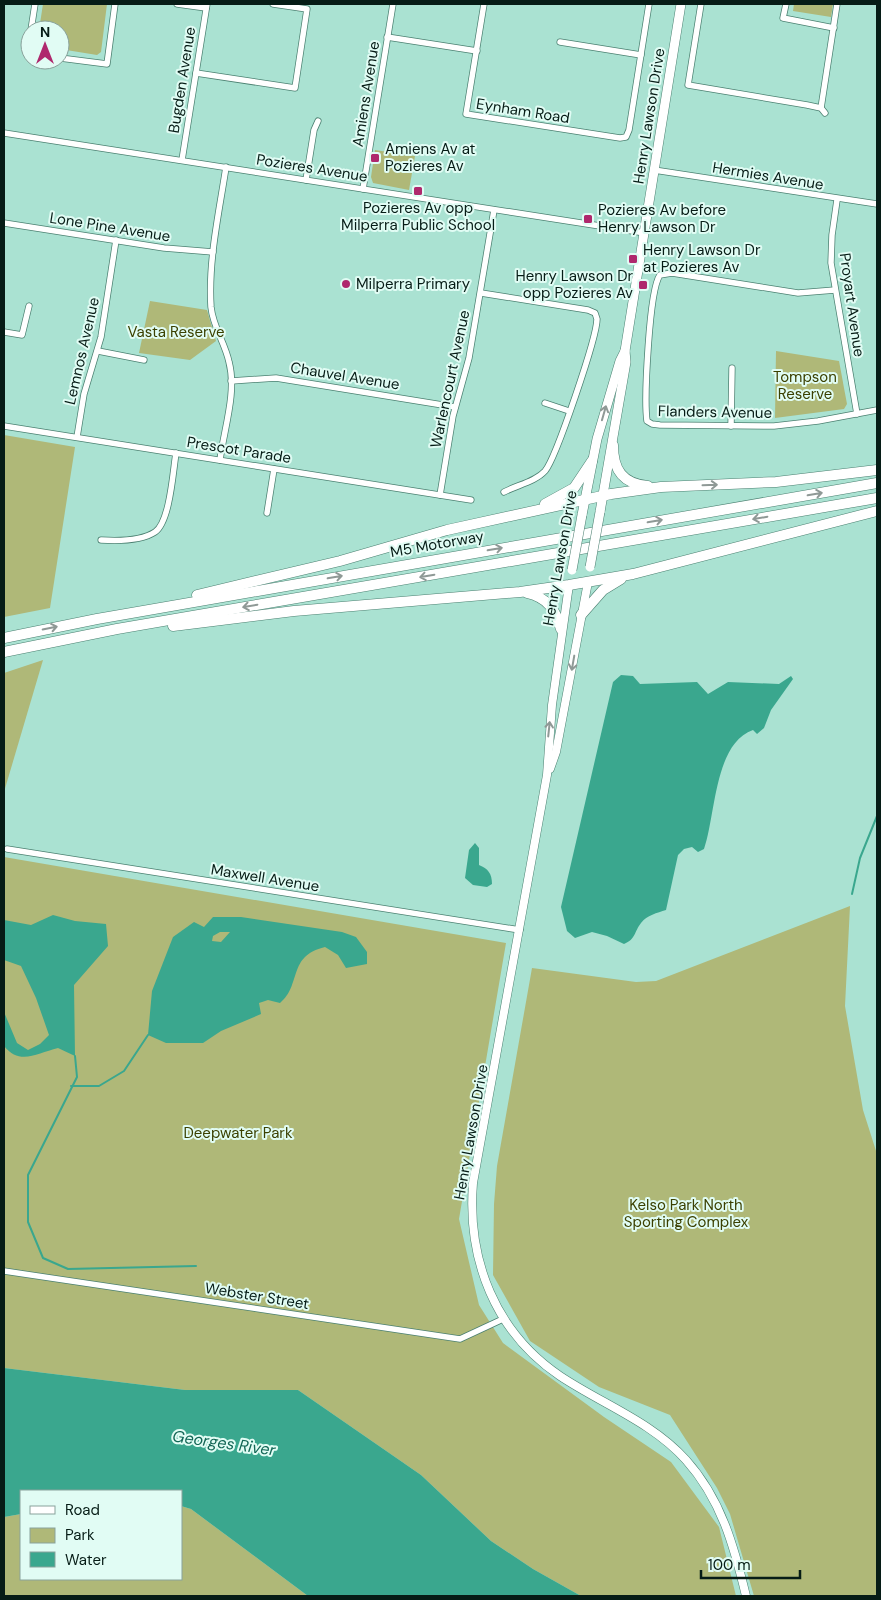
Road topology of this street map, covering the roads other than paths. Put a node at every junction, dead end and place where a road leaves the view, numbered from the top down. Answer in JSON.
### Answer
{"nodes":[{"id":1,"x":35,"y":4,"type":"edge"},
{"id":2,"x":115,"y":4,"type":"edge"},
{"id":3,"x":177,"y":4,"type":"edge"},
{"id":4,"x":273,"y":4,"type":"edge"},
{"id":5,"x":393,"y":4,"type":"edge"},
{"id":6,"x":484,"y":4,"type":"edge"},
{"id":7,"x":649,"y":4,"type":"edge"},
{"id":8,"x":681,"y":4,"type":"edge"},
{"id":9,"x":701,"y":4,"type":"edge"},
{"id":10,"x":786,"y":4,"type":"edge"},
{"id":11,"x":838,"y":4,"type":"edge"},
{"id":12,"x":206,"y":6,"type":"edge"},
{"id":13,"x":33,"y":20,"type":"edge"},
{"id":14,"x":834,"y":28,"type":"junction"},
{"id":15,"x":387,"y":37,"type":"junction"},
{"id":16,"x":560,"y":42,"type":"dead end"},
{"id":17,"x":477,"y":51,"type":"junction"},
{"id":18,"x":641,"y":55,"type":"junction"},
{"id":19,"x":70,"y":59,"type":"edge"},
{"id":20,"x":196,"y":73,"type":"junction"},
{"id":21,"x":318,"y":121,"type":"dead end"},
{"id":22,"x":4,"y":133,"type":"edge"},
{"id":23,"x":182,"y":160,"type":"junction"},
{"id":24,"x":226,"y":167,"type":"junction"},
{"id":25,"x":654,"y":170,"type":"junction"},
{"id":26,"x":306,"y":180,"type":"junction"},
{"id":27,"x":363,"y":189,"type":"junction"},
{"id":28,"x":837,"y":200,"type":"junction"},
{"id":29,"x":877,"y":204,"type":"edge"},
{"id":30,"x":494,"y":210,"type":"junction"},
{"id":31,"x":4,"y":224,"type":"edge"},
{"id":32,"x":645,"y":233,"type":"junction"},
{"id":33,"x":116,"y":240,"type":"junction"},
{"id":34,"x":213,"y":252,"type":"junction"},
{"id":35,"x":834,"y":290,"type":"junction"},
{"id":36,"x":481,"y":293,"type":"junction"},
{"id":37,"x":29,"y":306,"type":"dead end"},
{"id":38,"x":4,"y":332,"type":"edge"},
{"id":39,"x":98,"y":351,"type":"junction"},
{"id":40,"x":625,"y":351,"type":"junction"},
{"id":41,"x":144,"y":360,"type":"dead end"},
{"id":42,"x":732,"y":368,"type":"dead end"},
{"id":43,"x":231,"y":381,"type":"junction"},
{"id":44,"x":545,"y":403,"type":"dead end"},
{"id":45,"x":455,"y":406,"type":"junction"},
{"id":46,"x":877,"y":410,"type":"edge"},
{"id":47,"x":569,"y":411,"type":"junction"},
{"id":48,"x":857,"y":414,"type":"junction"},
{"id":49,"x":4,"y":426,"type":"edge"},
{"id":50,"x":731,"y":426,"type":"junction"},
{"id":51,"x":77,"y":437,"type":"junction"},
{"id":52,"x":613,"y":445,"type":"junction"},
{"id":53,"x":176,"y":453,"type":"junction"},
{"id":54,"x":220,"y":460,"type":"junction"},
{"id":55,"x":592,"y":461,"type":"junction"},
{"id":56,"x":274,"y":469,"type":"junction"},
{"id":57,"x":877,"y":470,"type":"edge"},
{"id":58,"x":877,"y":483,"type":"edge"},
{"id":59,"x":661,"y":487,"type":"junction"},
{"id":60,"x":504,"y":492,"type":"dead end"},
{"id":61,"x":440,"y":495,"type":"junction"},
{"id":62,"x":603,"y":496,"type":"junction"},
{"id":63,"x":877,"y":498,"type":"edge"},
{"id":64,"x":471,"y":500,"type":"dead end"},
{"id":65,"x":585,"y":500,"type":"junction"},
{"id":66,"x":533,"y":510,"type":"junction"},
{"id":67,"x":877,"y":511,"type":"edge"},
{"id":68,"x":267,"y":513,"type":"dead end"},
{"id":69,"x":101,"y":540,"type":"dead end"},
{"id":70,"x":633,"y":574,"type":"junction"},
{"id":71,"x":588,"y":582,"type":"junction"},
{"id":72,"x":569,"y":585,"type":"junction"},
{"id":73,"x":520,"y":592,"type":"junction"},
{"id":74,"x":581,"y":615,"type":"junction"},
{"id":75,"x":97,"y":619,"type":"junction"},
{"id":76,"x":561,"y":629,"type":"junction"},
{"id":77,"x":4,"y":638,"type":"edge"},
{"id":78,"x":70,"y":638,"type":"junction"},
{"id":79,"x":4,"y":652,"type":"edge"},
{"id":80,"x":547,"y":775,"type":"junction"},
{"id":81,"x":7,"y":850,"type":"dead end"},
{"id":82,"x":520,"y":930,"type":"junction"},
{"id":83,"x":4,"y":1271,"type":"edge"},
{"id":84,"x":503,"y":1320,"type":"junction"},
{"id":85,"x":746,"y":1596,"type":"edge"}],
"edges":[{"from":1,"to":13,"type":"street"},
{"from":2,"to":19,"type":"street"},
{"from":3,"to":12,"type":"street"},
{"from":4,"to":20,"type":"street"},
{"from":5,"to":15,"type":"street","name":"Amiens Avenue"},
{"from":6,"to":17,"type":"street","name":"Eynham Road"},
{"from":7,"to":18,"type":"street"},
{"from":8,"to":25,"type":"main road","name":"Henry Lawson Drive"},
{"from":9,"to":14,"type":"street"},
{"from":10,"to":14,"type":"street"},
{"from":11,"to":14,"type":"street"},
{"from":12,"to":20,"type":"street","name":"Bugden Avenue"},
{"from":15,"to":17,"type":"street"},
{"from":15,"to":27,"type":"street","name":"Amiens Avenue"},
{"from":16,"to":18,"type":"street"},
{"from":17,"to":18,"type":"street","name":"Eynham Road"},
{"from":20,"to":23,"type":"street","name":"Bugden Avenue"},
{"from":21,"to":26,"type":"street"},
{"from":22,"to":23,"type":"street","name":"Pozieres Avenue"},
{"from":23,"to":24,"type":"street","name":"Pozieres Avenue"},
{"from":24,"to":26,"type":"street","name":"Pozieres Avenue"},
{"from":24,"to":34,"type":"street"},
{"from":25,"to":28,"type":"street","name":"Hermies Avenue"},
{"from":25,"to":32,"type":"main road","name":"Henry Lawson Drive"},
{"from":26,"to":27,"type":"street","name":"Pozieres Avenue"},
{"from":27,"to":30,"type":"street","name":"Pozieres Avenue"},
{"from":28,"to":29,"type":"street","name":"Hermies Avenue"},
{"from":28,"to":35,"type":"street","name":"Proyart Avenue"},
{"from":30,"to":32,"type":"street","name":"Pozieres Avenue"},
{"from":30,"to":36,"type":"street","name":"Warlencourt Avenue"},
{"from":31,"to":33,"type":"street","name":"Lone Pine Avenue"},
{"from":32,"to":40,"type":"main road","name":"Henry Lawson Drive"},
{"from":33,"to":34,"type":"street","name":"Lone Pine Avenue"},
{"from":33,"to":39,"type":"street","name":"Lemnos Avenue"},
{"from":34,"to":43,"type":"street"},
{"from":35,"to":48,"type":"street","name":"Proyart Avenue"},
{"from":35,"to":50,"type":"street","name":"Flanders Avenue"},
{"from":36,"to":45,"type":"street","name":"Warlencourt Avenue"},
{"from":36,"to":47,"type":"street"},
{"from":37,"to":38,"type":"street"},
{"from":39,"to":41,"type":"street"},
{"from":39,"to":51,"type":"street","name":"Lemnos Avenue"},
{"from":40,"to":52,"type":"main road","name":"Henry Lawson Drive"},
{"from":55,"to":40,"type":"main road","name":"Henry Lawson Drive","one_way":true},
{"from":42,"to":50,"type":"street"},
{"from":43,"to":45,"type":"street","name":"Chauvel Avenue"},
{"from":43,"to":54,"type":"street"},
{"from":44,"to":47,"type":"street"},
{"from":45,"to":61,"type":"street","name":"Warlencourt Avenue"},
{"from":46,"to":48,"type":"street","name":"Flanders Avenue"},
{"from":47,"to":60,"type":"street"},
{"from":48,"to":50,"type":"street","name":"Flanders Avenue"},
{"from":49,"to":51,"type":"street","name":"Prescot Parade"},
{"from":51,"to":53,"type":"street","name":"Prescot Parade"},
{"from":52,"to":59,"type":"highway"},
{"from":52,"to":62,"type":"main road","name":"Henry Lawson Drive"},
{"from":53,"to":54,"type":"street","name":"Prescot Parade"},
{"from":53,"to":69,"type":"street"},
{"from":54,"to":56,"type":"street","name":"Prescot Parade"},
{"from":55,"to":65,"type":"main road","name":"Henry Lawson Drive"},
{"from":55,"to":66,"type":"highway"},
{"from":56,"to":61,"type":"street","name":"Prescot Parade"},
{"from":56,"to":68,"type":"street"},
{"from":59,"to":57,"type":"highway","one_way":true},
{"from":75,"to":58,"type":"highway","name":"M5 Motorway","one_way":true},
{"from":59,"to":62,"type":"highway"},
{"from":61,"to":64,"type":"street","name":"Prescot Parade"},
{"from":62,"to":65,"type":"highway"},
{"from":62,"to":71,"type":"main road","name":"Henry Lawson Drive","bridge":true},
{"from":63,"to":78,"type":"highway","name":"M5 Motorway","one_way":true},
{"from":65,"to":66,"type":"highway"},
{"from":65,"to":72,"type":"main road","name":"Henry Lawson Drive","bridge":true},
{"from":66,"to":75,"type":"highway"},
{"from":67,"to":70,"type":"highway"},
{"from":70,"to":71,"type":"highway"},
{"from":70,"to":74,"type":"highway"},
{"from":71,"to":72,"type":"highway"},
{"from":71,"to":74,"type":"main road","name":"Henry Lawson Drive"},
{"from":72,"to":73,"type":"highway"},
{"from":72,"to":76,"type":"main road","name":"Henry Lawson Drive"},
{"from":73,"to":76,"type":"highway"},
{"from":73,"to":78,"type":"highway"},
{"from":74,"to":80,"type":"main road","name":"Henry Lawson Drive","one_way":true},
{"from":77,"to":75,"type":"highway","name":"M5 Motorway","one_way":true},
{"from":80,"to":76,"type":"main road","name":"Henry Lawson Drive","one_way":true},
{"from":78,"to":79,"type":"highway","name":"M5 Motorway"},
{"from":80,"to":82,"type":"main road","name":"Henry Lawson Drive"},
{"from":81,"to":82,"type":"street","name":"Maxwell Avenue"},
{"from":82,"to":84,"type":"main road","name":"Henry Lawson Drive"},
{"from":83,"to":84,"type":"street","name":"Webster Street"},
{"from":84,"to":85,"type":"main road","name":"Henry Lawson Drive"}]}
